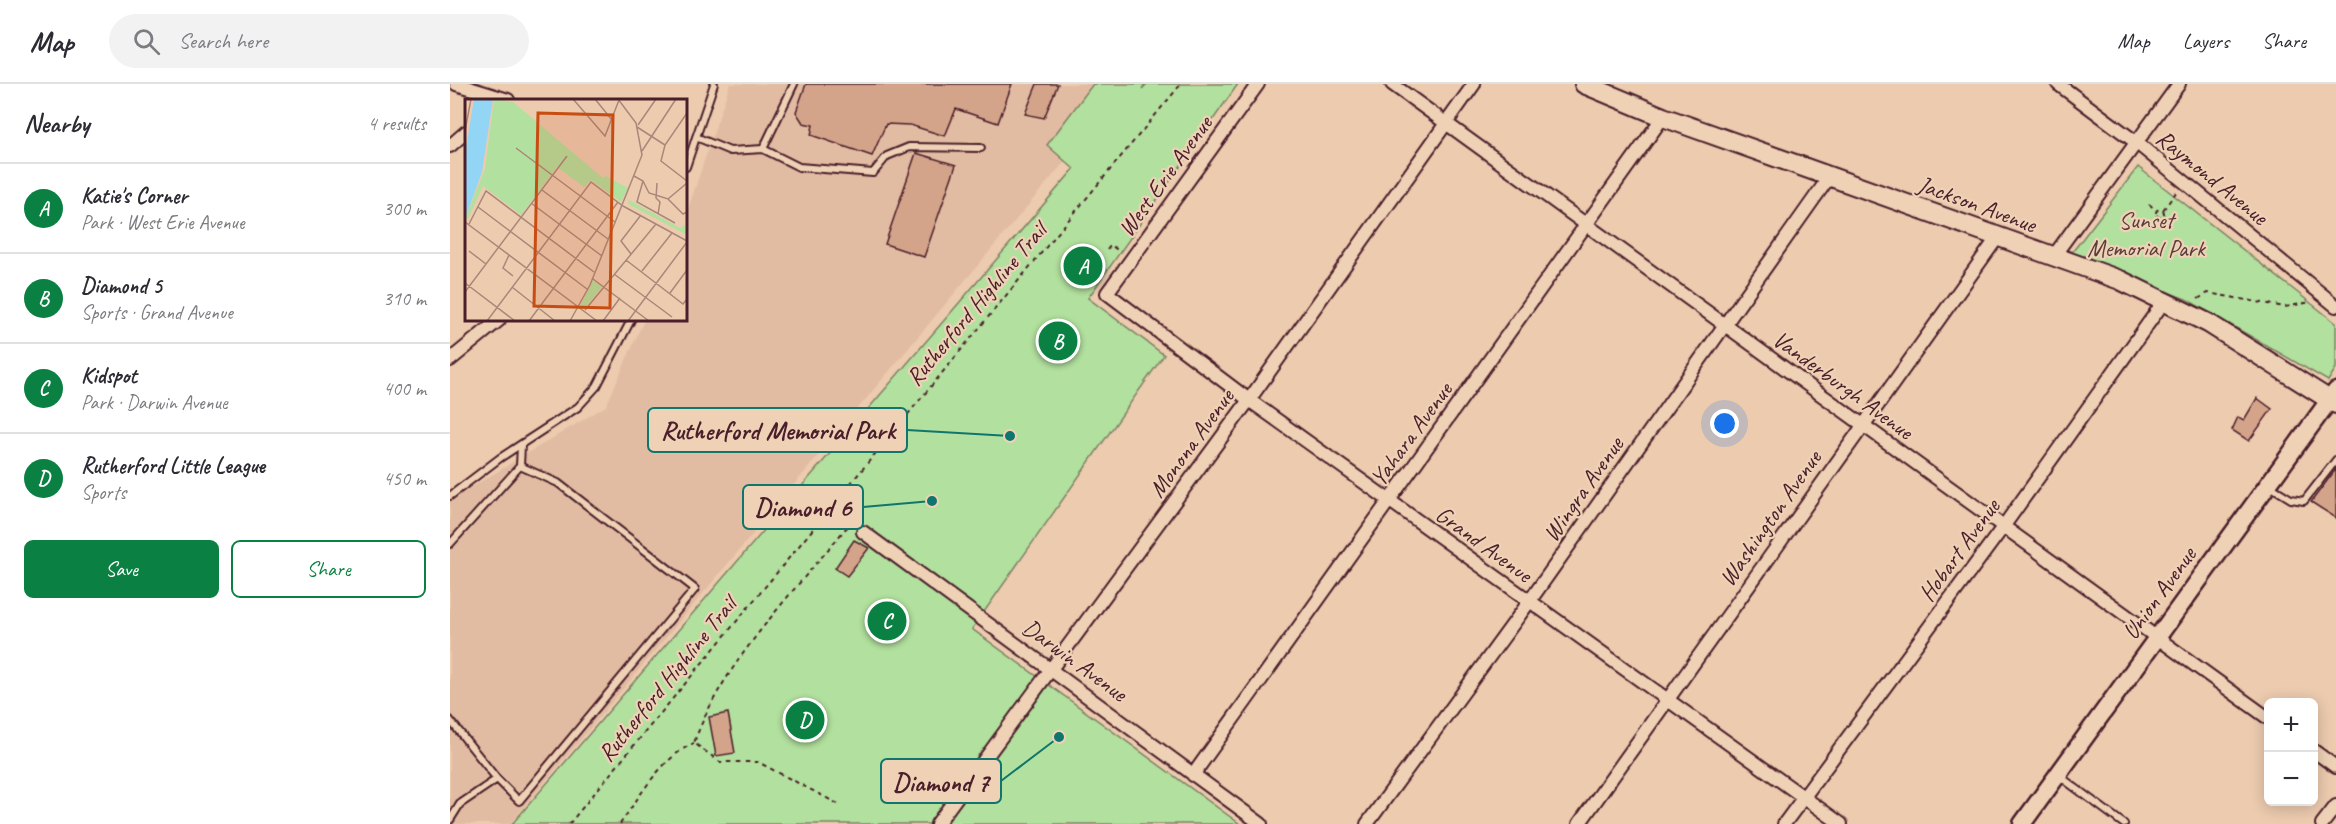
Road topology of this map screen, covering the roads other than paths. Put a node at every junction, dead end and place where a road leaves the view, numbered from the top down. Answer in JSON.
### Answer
{"nodes":[{"id":1,"x":456,"y":84,"type":"edge"},
{"id":2,"x":714,"y":84,"type":"edge"},
{"id":3,"x":794,"y":84,"type":"edge"},
{"id":4,"x":1258,"y":84,"type":"edge"},
{"id":5,"x":1392,"y":84,"type":"edge"},
{"id":6,"x":1474,"y":84,"type":"edge"},
{"id":7,"x":1584,"y":84,"type":"edge"},
{"id":8,"x":2058,"y":84,"type":"edge"},
{"id":9,"x":2179,"y":84,"type":"edge"},
{"id":10,"x":503,"y":99,"type":"edge"},
{"id":11,"x":1663,"y":117,"type":"junction"},
{"id":12,"x":1446,"y":123,"type":"junction"},
{"id":13,"x":465,"y":133,"type":"edge"},
{"id":14,"x":696,"y":136,"type":"junction"},
{"id":15,"x":2137,"y":143,"type":"junction"},
{"id":16,"x":450,"y":146,"type":"edge"},
{"id":17,"x":981,"y":148,"type":"dead end"},
{"id":18,"x":763,"y":149,"type":"junction"},
{"id":19,"x":687,"y":164,"type":"edge"},
{"id":20,"x":1830,"y":176,"type":"junction"},
{"id":21,"x":1585,"y":225,"type":"junction"},
{"id":22,"x":1997,"y":238,"type":"junction"},
{"id":23,"x":2053,"y":257,"type":"junction"},
{"id":24,"x":1107,"y":293,"type":"joint"},
{"id":25,"x":2165,"y":300,"type":"junction"},
{"id":26,"x":2336,"y":306,"type":"edge"},
{"id":27,"x":498,"y":321,"type":"edge"},
{"id":28,"x":630,"y":321,"type":"edge"},
{"id":29,"x":1725,"y":324,"type":"junction"},
{"id":30,"x":450,"y":360,"type":"edge"},
{"id":31,"x":2334,"y":399,"type":"edge"},
{"id":32,"x":1249,"y":400,"type":"junction"},
{"id":33,"x":1861,"y":425,"type":"junction"},
{"id":34,"x":521,"y":445,"type":"junction"},
{"id":35,"x":2336,"y":460,"type":"edge"},
{"id":36,"x":520,"y":466,"type":"junction"},
{"id":37,"x":2267,"y":484,"type":"junction"},
{"id":38,"x":450,"y":496,"type":"edge"},
{"id":39,"x":1389,"y":501,"type":"junction"},
{"id":40,"x":2003,"y":527,"type":"junction"},
{"id":41,"x":863,"y":532,"type":"road end"},
{"id":42,"x":450,"y":544,"type":"edge"},
{"id":43,"x":1529,"y":602,"type":"junction"},
{"id":44,"x":2157,"y":638,"type":"junction"},
{"id":45,"x":1051,"y":668,"type":"junction"},
{"id":46,"x":1667,"y":702,"type":"junction"},
{"id":47,"x":2264,"y":715,"type":"edge"},
{"id":48,"x":450,"y":720,"type":"edge"},
{"id":49,"x":2314,"y":752,"type":"edge"},
{"id":50,"x":2336,"y":767,"type":"edge"},
{"id":51,"x":2058,"y":774,"type":"junction"},
{"id":52,"x":1193,"y":775,"type":"junction"},
{"id":53,"x":497,"y":779,"type":"junction"},
{"id":54,"x":1803,"y":797,"type":"junction"},
{"id":55,"x":2336,"y":806,"type":"edge"},
{"id":56,"x":450,"y":820,"type":"edge"},
{"id":57,"x":937,"y":824,"type":"edge"},
{"id":58,"x":1261,"y":824,"type":"edge"},
{"id":59,"x":1367,"y":824,"type":"edge"},
{"id":60,"x":1579,"y":824,"type":"edge"},
{"id":61,"x":1784,"y":824,"type":"edge"},
{"id":62,"x":1841,"y":824,"type":"edge"},
{"id":63,"x":2022,"y":824,"type":"edge"},
{"id":64,"x":2124,"y":824,"type":"edge"},
{"id":65,"x":2322,"y":824,"type":"edge"}],
"edges":[{"from":1,"to":10,"type":"street"},
{"from":2,"to":14,"type":"lane"},
{"from":3,"to":18,"type":"lane"},
{"from":4,"to":24,"type":"street","name":"West Erie Avenue"},
{"from":5,"to":12,"type":"street","name":"Vanderburgh Avenue"},
{"from":6,"to":12,"type":"street","name":"Monona Avenue"},
{"from":7,"to":11,"type":"main road","name":"Jackson Avenue"},
{"from":8,"to":15,"type":"street","name":"Raymond Avenue"},
{"from":9,"to":15,"type":"street"},
{"from":11,"to":20,"type":"main road","name":"Jackson Avenue"},
{"from":11,"to":21,"type":"street","name":"Yahara Avenue"},
{"from":12,"to":21,"type":"street","name":"Vanderburgh Avenue"},
{"from":12,"to":32,"type":"street","name":"Monona Avenue"},
{"from":13,"to":16,"type":"street"},
{"from":14,"to":18,"type":"lane"},
{"from":14,"to":19,"type":"lane"},
{"from":15,"to":23,"type":"street"},
{"from":15,"to":26,"type":"street","name":"Raymond Avenue"},
{"from":17,"to":18,"type":"lane"},
{"from":20,"to":22,"type":"main road","name":"Jackson Avenue"},
{"from":20,"to":29,"type":"street","name":"Wingra Avenue"},
{"from":21,"to":29,"type":"street","name":"Vanderburgh Avenue"},
{"from":21,"to":39,"type":"street","name":"Yahara Avenue"},
{"from":22,"to":23,"type":"main road","name":"Jackson Avenue"},
{"from":22,"to":33,"type":"street","name":"Washington Avenue"},
{"from":23,"to":25,"type":"main road","name":"Jackson Avenue"},
{"from":24,"to":32,"type":"street","name":"Grand Avenue"},
{"from":25,"to":31,"type":"main road","name":"Jackson Avenue"},
{"from":25,"to":40,"type":"street","name":"Hobart Avenue"},
{"from":27,"to":30,"type":"street"},
{"from":28,"to":34,"type":"lane"},
{"from":29,"to":33,"type":"street","name":"Vanderburgh Avenue"},
{"from":29,"to":43,"type":"street","name":"Wingra Avenue"},
{"from":31,"to":37,"type":"main road","name":"Union Avenue"},
{"from":32,"to":39,"type":"street","name":"Grand Avenue"},
{"from":32,"to":45,"type":"street","name":"Monona Avenue"},
{"from":33,"to":40,"type":"street","name":"Vanderburgh Avenue"},
{"from":33,"to":46,"type":"street","name":"Washington Avenue"},
{"from":34,"to":36,"type":"lane"},
{"from":34,"to":38,"type":"lane"},
{"from":35,"to":37,"type":"lane"},
{"from":36,"to":42,"type":"lane"},
{"from":36,"to":53,"type":"lane"},
{"from":37,"to":44,"type":"main road","name":"Union Avenue"},
{"from":39,"to":43,"type":"street","name":"Grand Avenue"},
{"from":39,"to":52,"type":"street","name":"Yahara Avenue"},
{"from":40,"to":44,"type":"street","name":"Vanderburgh Avenue"},
{"from":40,"to":54,"type":"street","name":"Hobart Avenue"},
{"from":41,"to":45,"type":"street","name":"Darwin Avenue"},
{"from":43,"to":46,"type":"street","name":"Grand Avenue"},
{"from":43,"to":59,"type":"street","name":"Wingra Avenue"},
{"from":44,"to":47,"type":"street","name":"Vanderburgh Avenue"},
{"from":44,"to":51,"type":"main road","name":"Union Avenue"},
{"from":45,"to":52,"type":"street","name":"Darwin Avenue"},
{"from":45,"to":57,"type":"street","name":"Monona Avenue"},
{"from":46,"to":54,"type":"street","name":"Grand Avenue"},
{"from":46,"to":60,"type":"street","name":"Washington Avenue"},
{"from":48,"to":53,"type":"lane"},
{"from":49,"to":50,"type":"street"},
{"from":51,"to":63,"type":"main road","name":"Union Avenue"},
{"from":51,"to":64,"type":"lane"},
{"from":52,"to":58,"type":"street","name":"Darwin Avenue"},
{"from":53,"to":56,"type":"lane"},
{"from":54,"to":61,"type":"street","name":"Hobart Avenue"},
{"from":54,"to":62,"type":"street","name":"Grand Avenue"},
{"from":55,"to":65,"type":"street"}]}
